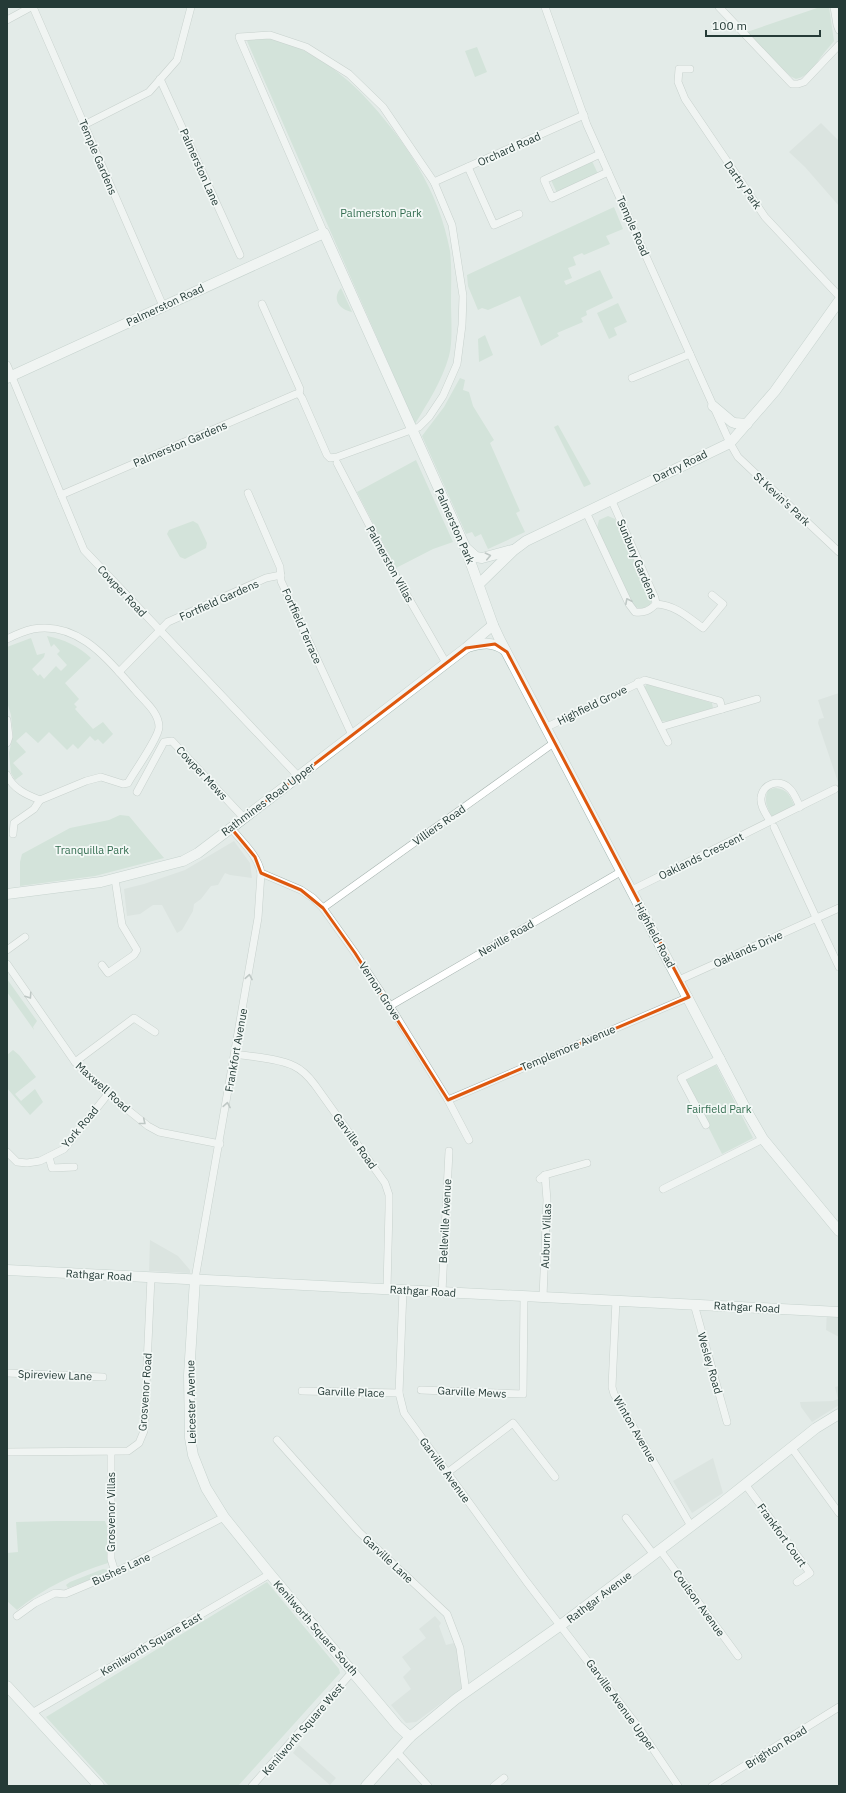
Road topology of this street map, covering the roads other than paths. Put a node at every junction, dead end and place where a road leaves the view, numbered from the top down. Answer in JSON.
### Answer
{"nodes":[{"id":1,"x":32,"y":7,"type":"edge"},
{"id":2,"x":191,"y":7,"type":"edge"},
{"id":3,"x":544,"y":7,"type":"edge"},
{"id":4,"x":719,"y":7,"type":"edge"},
{"id":5,"x":834,"y":7,"type":"edge"},
{"id":6,"x":7,"y":20,"type":"edge"},
{"id":7,"x":839,"y":30,"type":"edge"},
{"id":8,"x":839,"y":45,"type":"edge"},
{"id":9,"x":690,"y":70,"type":"dead end"},
{"id":10,"x":160,"y":79,"type":"junction"},
{"id":11,"x":584,"y":115,"type":"junction"},
{"id":12,"x":84,"y":125,"type":"junction"},
{"id":13,"x":600,"y":154,"type":"junction"},
{"id":14,"x":468,"y":167,"type":"junction"},
{"id":15,"x":608,"y":172,"type":"junction"},
{"id":16,"x":434,"y":182,"type":"junction"},
{"id":17,"x":519,"y":214,"type":"dead end"},
{"id":18,"x":324,"y":233,"type":"junction"},
{"id":19,"x":240,"y":255,"type":"dead end"},
{"id":20,"x":839,"y":296,"type":"edge"},
{"id":21,"x":839,"y":301,"type":"edge"},
{"id":22,"x":262,"y":304,"type":"dead end"},
{"id":23,"x":163,"y":306,"type":"junction"},
{"id":24,"x":690,"y":354,"type":"junction"},
{"id":25,"x":7,"y":365,"type":"edge"},
{"id":26,"x":9,"y":377,"type":"edge"},
{"id":27,"x":632,"y":378,"type":"dead end"},
{"id":28,"x":299,"y":394,"type":"junction"},
{"id":29,"x":713,"y":406,"type":"junction"},
{"id":30,"x":747,"y":424,"type":"junction"},
{"id":31,"x":412,"y":430,"type":"junction"},
{"id":32,"x":730,"y":443,"type":"junction"},
{"id":33,"x":337,"y":463,"type":"dead end"},
{"id":34,"x":248,"y":493,"type":"dead end"},
{"id":35,"x":61,"y":495,"type":"junction"},
{"id":36,"x":612,"y":500,"type":"junction"},
{"id":37,"x":586,"y":512,"type":"junction"},
{"id":38,"x":465,"y":547,"type":"junction"},
{"id":39,"x":514,"y":550,"type":"junction"},
{"id":40,"x":838,"y":550,"type":"edge"},
{"id":41,"x":281,"y":575,"type":"junction"},
{"id":42,"x":479,"y":584,"type":"junction"},
{"id":43,"x":712,"y":594,"type":"dead end"},
{"id":44,"x":656,"y":604,"type":"junction"},
{"id":45,"x":493,"y":624,"type":"junction"},
{"id":46,"x":160,"y":631,"type":"junction"},
{"id":47,"x":7,"y":638,"type":"edge"},
{"id":48,"x":466,"y":648,"type":"junction"},
{"id":49,"x":507,"y":652,"type":"junction"},
{"id":50,"x":446,"y":663,"type":"junction"},
{"id":51,"x":119,"y":672,"type":"junction"},
{"id":52,"x":638,"y":682,"type":"junction"},
{"id":53,"x":757,"y":699,"type":"dead end"},
{"id":54,"x":722,"y":709,"type":"junction"},
{"id":55,"x":7,"y":720,"type":"edge"},
{"id":56,"x":661,"y":727,"type":"junction"},
{"id":57,"x":547,"y":728,"type":"junction"},
{"id":58,"x":352,"y":735,"type":"junction"},
{"id":59,"x":555,"y":742,"type":"junction"},
{"id":60,"x":668,"y":742,"type":"dead end"},
{"id":61,"x":7,"y":743,"type":"edge"},
{"id":62,"x":7,"y":775,"type":"edge"},
{"id":63,"x":298,"y":776,"type":"junction"},
{"id":64,"x":835,"y":789,"type":"dead end"},
{"id":65,"x":137,"y":792,"type":"dead end"},
{"id":66,"x":40,"y":800,"type":"junction"},
{"id":67,"x":800,"y":807,"type":"junction"},
{"id":68,"x":244,"y":818,"type":"junction"},
{"id":69,"x":772,"y":824,"type":"junction"},
{"id":70,"x":231,"y":828,"type":"junction"},
{"id":71,"x":13,"y":834,"type":"dead end"},
{"id":72,"x":622,"y":871,"type":"junction"},
{"id":73,"x":261,"y":873,"type":"junction"},
{"id":74,"x":115,"y":880,"type":"junction"},
{"id":75,"x":632,"y":890,"type":"junction"},
{"id":76,"x":7,"y":894,"type":"edge"},
{"id":77,"x":323,"y":908,"type":"junction"},
{"id":78,"x":839,"y":908,"type":"edge"},
{"id":79,"x":816,"y":918,"type":"junction"},
{"id":80,"x":25,"y":937,"type":"dead end"},
{"id":81,"x":7,"y":950,"type":"edge"},
{"id":82,"x":7,"y":964,"type":"edge"},
{"id":83,"x":102,"y":965,"type":"dead end"},
{"id":84,"x":839,"y":967,"type":"edge"},
{"id":85,"x":679,"y":980,"type":"junction"},
{"id":86,"x":689,"y":997,"type":"junction"},
{"id":87,"x":390,"y":1006,"type":"junction"},
{"id":88,"x":155,"y":1032,"type":"dead end"},
{"id":89,"x":235,"y":1054,"type":"junction"},
{"id":90,"x":720,"y":1058,"type":"junction"},
{"id":91,"x":75,"y":1062,"type":"junction"},
{"id":92,"x":108,"y":1094,"type":"junction"},
{"id":93,"x":448,"y":1100,"type":"junction"},
{"id":94,"x":706,"y":1125,"type":"dead end"},
{"id":95,"x":763,"y":1139,"type":"junction"},
{"id":96,"x":469,"y":1140,"type":"dead end"},
{"id":97,"x":220,"y":1144,"type":"junction"},
{"id":98,"x":449,"y":1151,"type":"dead end"},
{"id":99,"x":7,"y":1152,"type":"edge"},
{"id":100,"x":49,"y":1157,"type":"junction"},
{"id":101,"x":587,"y":1163,"type":"dead end"},
{"id":102,"x":74,"y":1167,"type":"dead end"},
{"id":103,"x":663,"y":1189,"type":"dead end"},
{"id":104,"x":839,"y":1231,"type":"edge"},
{"id":105,"x":7,"y":1270,"type":"edge"},
{"id":106,"x":151,"y":1277,"type":"junction"},
{"id":107,"x":196,"y":1280,"type":"junction"},
{"id":108,"x":387,"y":1289,"type":"junction"},
{"id":109,"x":403,"y":1290,"type":"junction"},
{"id":110,"x":442,"y":1292,"type":"junction"},
{"id":111,"x":524,"y":1296,"type":"junction"},
{"id":112,"x":543,"y":1297,"type":"junction"},
{"id":113,"x":616,"y":1300,"type":"junction"},
{"id":114,"x":694,"y":1304,"type":"junction"},
{"id":115,"x":839,"y":1312,"type":"edge"},
{"id":116,"x":7,"y":1373,"type":"edge"},
{"id":117,"x":103,"y":1377,"type":"dead end"},
{"id":118,"x":421,"y":1390,"type":"dead end"},
{"id":119,"x":302,"y":1391,"type":"dead end"},
{"id":120,"x":399,"y":1394,"type":"junction"},
{"id":121,"x":839,"y":1414,"type":"edge"},
{"id":122,"x":727,"y":1422,"type":"dead end"},
{"id":123,"x":277,"y":1440,"type":"dead end"},
{"id":124,"x":791,"y":1447,"type":"junction"},
{"id":125,"x":7,"y":1452,"type":"edge"},
{"id":126,"x":111,"y":1452,"type":"junction"},
{"id":127,"x":447,"y":1473,"type":"junction"},
{"id":128,"x":555,"y":1477,"type":"dead end"},
{"id":129,"x":745,"y":1484,"type":"junction"},
{"id":130,"x":839,"y":1513,"type":"edge"},
{"id":131,"x":224,"y":1517,"type":"junction"},
{"id":132,"x":626,"y":1518,"type":"dead end"},
{"id":133,"x":691,"y":1526,"type":"junction"},
{"id":134,"x":657,"y":1552,"type":"junction"},
{"id":135,"x":115,"y":1572,"type":"junction"},
{"id":136,"x":270,"y":1574,"type":"junction"},
{"id":137,"x":797,"y":1582,"type":"dead end"},
{"id":138,"x":17,"y":1616,"type":"dead end"},
{"id":139,"x":561,"y":1626,"type":"junction"},
{"id":140,"x":738,"y":1656,"type":"dead end"},
{"id":141,"x":353,"y":1671,"type":"junction"},
{"id":142,"x":7,"y":1686,"type":"edge"},
{"id":143,"x":466,"y":1692,"type":"junction"},
{"id":144,"x":839,"y":1708,"type":"edge"},
{"id":145,"x":32,"y":1713,"type":"junction"},
{"id":146,"x":410,"y":1737,"type":"junction"},
{"id":147,"x":397,"y":1752,"type":"junction"},
{"id":148,"x":504,"y":1778,"type":"dead end"},
{"id":149,"x":99,"y":1786,"type":"edge"},
{"id":150,"x":252,"y":1786,"type":"edge"},
{"id":151,"x":366,"y":1786,"type":"edge"},
{"id":152,"x":428,"y":1786,"type":"edge"},
{"id":153,"x":494,"y":1786,"type":"edge"},
{"id":154,"x":678,"y":1786,"type":"edge"},
{"id":155,"x":712,"y":1786,"type":"edge"}],
"edges":[{"from":1,"to":6,"type":"street"},
{"from":1,"to":12,"type":"street","name":"Temple Gardens"},
{"from":2,"to":10,"type":"street"},
{"from":3,"to":11,"type":"street","name":"Temple Road"},
{"from":4,"to":8,"type":"street"},
{"from":5,"to":7,"type":"street"},
{"from":9,"to":20,"type":"street","name":"Dartry Park"},
{"from":10,"to":12,"type":"street"},
{"from":10,"to":19,"type":"street","name":"Palmerston Lane"},
{"from":11,"to":13,"type":"street","name":"Temple Road"},
{"from":11,"to":14,"type":"street","name":"Orchard Road"},
{"from":12,"to":23,"type":"street","name":"Temple Gardens"},
{"from":13,"to":15,"type":"street","name":"Temple Road"},
{"from":13,"to":15,"type":"street"},
{"from":14,"to":16,"type":"street","name":"Orchard Road"},
{"from":14,"to":17,"type":"street"},
{"from":15,"to":24,"type":"street","name":"Temple Road"},
{"from":16,"to":18,"type":"street","name":"Palmerston Park"},
{"from":16,"to":31,"type":"street","name":"Palmerston Park"},
{"from":18,"to":23,"type":"street","name":"Palmerston Road"},
{"from":18,"to":31,"type":"street","name":"Palmerston Park"},
{"from":21,"to":30,"type":"street","name":"Dartry Road"},
{"from":22,"to":28,"type":"street"},
{"from":23,"to":26,"type":"street","name":"Palmerston Road"},
{"from":24,"to":27,"type":"street"},
{"from":24,"to":29,"type":"street","name":"Temple Road"},
{"from":25,"to":26,"type":"street","name":"Cowper Road"},
{"from":26,"to":35,"type":"street","name":"Cowper Road"},
{"from":28,"to":31,"type":"street"},
{"from":28,"to":35,"type":"street","name":"Palmerston Gardens"},
{"from":29,"to":30,"type":"street"},
{"from":29,"to":32,"type":"street","name":"Temple Road"},
{"from":30,"to":32,"type":"street","name":"Dartry Road"},
{"from":31,"to":38,"type":"street","name":"Palmerston Park"},
{"from":32,"to":36,"type":"street","name":"Dartry Road"},
{"from":32,"to":40,"type":"street","name":"St Kevin's Park"},
{"from":33,"to":50,"type":"street","name":"Palmerston Villas"},
{"from":34,"to":41,"type":"street","name":"Fortfield Terrace"},
{"from":35,"to":46,"type":"street","name":"Cowper Road"},
{"from":36,"to":37,"type":"street","name":"Dartry Road"},
{"from":36,"to":44,"type":"street","name":"Sunbury Gardens"},
{"from":37,"to":39,"type":"street","name":"Dartry Road"},
{"from":44,"to":37,"type":"street","name":"Sunbury Gardens","one_way":true},
{"from":38,"to":39,"type":"street","one_way":true},
{"from":38,"to":42,"type":"street","name":"Palmerston Park"},
{"from":39,"to":42,"type":"street","name":"Dartry Road"},
{"from":41,"to":46,"type":"street","name":"Fortfield Gardens"},
{"from":41,"to":58,"type":"street","name":"Fortfield Terrace"},
{"from":42,"to":45,"type":"street","name":"Palmerston Park"},
{"from":43,"to":44,"type":"street"},
{"from":45,"to":48,"type":"street","name":"Rathmines Road Upper"},
{"from":45,"to":49,"type":"street","name":"Highfield Road"},
{"from":46,"to":51,"type":"street","name":"Fortfield Gardens"},
{"from":46,"to":63,"type":"street","name":"Cowper Road"},
{"from":47,"to":51,"type":"street"},
{"from":48,"to":49,"type":"street"},
{"from":48,"to":50,"type":"street","name":"Rathmines Road Upper"},
{"from":49,"to":57,"type":"street","name":"Highfield Road"},
{"from":50,"to":58,"type":"street","name":"Rathmines Road Upper"},
{"from":51,"to":66,"type":"street"},
{"from":52,"to":54,"type":"street","name":"Highfield Grove"},
{"from":52,"to":56,"type":"street","name":"Highfield Grove"},
{"from":52,"to":57,"type":"street","name":"Highfield Grove"},
{"from":53,"to":54,"type":"street"},
{"from":54,"to":56,"type":"street"},
{"from":55,"to":61,"type":"street"},
{"from":56,"to":60,"type":"street","name":"Highfield Grove"},
{"from":57,"to":59,"type":"street","name":"Highfield Road"},
{"from":58,"to":63,"type":"street","name":"Rathmines Road Upper"},
{"from":59,"to":72,"type":"street","name":"Highfield Road"},
{"from":59,"to":77,"type":"street","name":"Villiers Road"},
{"from":62,"to":66,"type":"street"},
{"from":63,"to":68,"type":"street","name":"Rathmines Road Upper"},
{"from":64,"to":67,"type":"street","name":"Oaklands Crescent"},
{"from":65,"to":68,"type":"street","name":"Cowper Mews"},
{"from":66,"to":71,"type":"street"},
{"from":67,"to":69,"type":"street","name":"Oaklands Crescent"},
{"from":67,"to":69,"type":"street"},
{"from":68,"to":70,"type":"street","name":"Rathmines Road Upper"},
{"from":69,"to":75,"type":"street","name":"Oaklands Crescent"},
{"from":69,"to":79,"type":"street"},
{"from":70,"to":73,"type":"street","name":"Frankfort Avenue"},
{"from":70,"to":74,"type":"street","name":"Rathmines Road Upper"},
{"from":72,"to":75,"type":"street","name":"Highfield Road"},
{"from":72,"to":87,"type":"street","name":"Neville Road"},
{"from":73,"to":77,"type":"street","name":"Vernon Grove"},
{"from":89,"to":73,"type":"street","name":"Frankfort Avenue","one_way":true},
{"from":74,"to":76,"type":"street","name":"Rathmines Road Upper"},
{"from":74,"to":83,"type":"street"},
{"from":75,"to":85,"type":"street","name":"Highfield Road"},
{"from":77,"to":87,"type":"street","name":"Vernon Grove"},
{"from":78,"to":79,"type":"street","name":"Oaklands Drive"},
{"from":79,"to":84,"type":"street"},
{"from":79,"to":85,"type":"street","name":"Oaklands Drive"},
{"from":80,"to":81,"type":"street"},
{"from":82,"to":91,"type":"street","name":"Maxwell Road","one_way":true},
{"from":85,"to":86,"type":"street","name":"Highfield Road"},
{"from":86,"to":90,"type":"street","name":"Highfield Road"},
{"from":86,"to":93,"type":"street","name":"Templemore Avenue"},
{"from":87,"to":93,"type":"street","name":"Vernon Grove"},
{"from":88,"to":91,"type":"street"},
{"from":97,"to":89,"type":"street","name":"Frankfort Avenue","one_way":true},
{"from":89,"to":108,"type":"street","name":"Garville Road"},
{"from":90,"to":94,"type":"street"},
{"from":90,"to":95,"type":"street","name":"Highfield Road"},
{"from":91,"to":92,"type":"street","name":"Maxwell Road"},
{"from":92,"to":97,"type":"street","name":"Maxwell Road","one_way":true},
{"from":92,"to":100,"type":"street","name":"York Road"},
{"from":93,"to":96,"type":"street","name":"Vernon Grove"},
{"from":95,"to":103,"type":"street"},
{"from":95,"to":104,"type":"street","name":"Highfield Road"},
{"from":97,"to":107,"type":"street","name":"Frankfort Avenue"},
{"from":98,"to":110,"type":"street","name":"Belleville Avenue"},
{"from":99,"to":100,"type":"street","name":"York Road"},
{"from":100,"to":102,"type":"street"},
{"from":101,"to":112,"type":"street","name":"Auburn Villas"},
{"from":105,"to":106,"type":"street","name":"Rathgar Road"},
{"from":106,"to":107,"type":"street","name":"Rathgar Road"},
{"from":106,"to":126,"type":"street","name":"Grosvenor Road"},
{"from":107,"to":108,"type":"street","name":"Rathgar Road"},
{"from":107,"to":131,"type":"street","name":"Leicester Avenue"},
{"from":108,"to":109,"type":"street","name":"Rathgar Road"},
{"from":109,"to":110,"type":"street","name":"Rathgar Road"},
{"from":109,"to":120,"type":"street","name":"Garville Avenue"},
{"from":110,"to":111,"type":"street","name":"Rathgar Road"},
{"from":111,"to":112,"type":"street","name":"Rathgar Road"},
{"from":111,"to":118,"type":"street","name":"Garville Mews"},
{"from":112,"to":113,"type":"street","name":"Rathgar Road"},
{"from":113,"to":114,"type":"street","name":"Rathgar Road"},
{"from":113,"to":133,"type":"street","name":"Winton Avenue"},
{"from":114,"to":115,"type":"street","name":"Rathgar Road"},
{"from":114,"to":122,"type":"street","name":"Wesley Road"},
{"from":116,"to":117,"type":"street","name":"Spireview Lane"},
{"from":119,"to":120,"type":"street","name":"Garville Place"},
{"from":120,"to":127,"type":"street","name":"Garville Avenue"},
{"from":121,"to":124,"type":"street","name":"Rathgar Avenue"},
{"from":123,"to":143,"type":"street","name":"Garville Lane"},
{"from":124,"to":129,"type":"street","name":"Rathgar Avenue"},
{"from":124,"to":130,"type":"street"},
{"from":125,"to":126,"type":"street","name":"Grosvenor Road"},
{"from":126,"to":135,"type":"street","name":"Grosvenor Villas"},
{"from":127,"to":128,"type":"street"},
{"from":127,"to":139,"type":"street","name":"Garville Avenue"},
{"from":129,"to":133,"type":"street","name":"Rathgar Avenue"},
{"from":129,"to":137,"type":"street","name":"Frankfort Court"},
{"from":131,"to":135,"type":"street","name":"Bushes Lane"},
{"from":131,"to":136,"type":"street","name":"Kenilworth Square South"},
{"from":132,"to":134,"type":"street","name":"Coulson Avenue"},
{"from":133,"to":134,"type":"street","name":"Rathgar Avenue"},
{"from":134,"to":139,"type":"street","name":"Rathgar Avenue"},
{"from":134,"to":140,"type":"street","name":"Coulson Avenue"},
{"from":135,"to":138,"type":"street","name":"Bushes Lane"},
{"from":136,"to":141,"type":"street","name":"Kenilworth Square South"},
{"from":136,"to":145,"type":"street","name":"Kenilworth Square East"},
{"from":139,"to":143,"type":"street","name":"Rathgar Avenue"},
{"from":139,"to":154,"type":"street","name":"Garville Avenue Upper"},
{"from":141,"to":146,"type":"street","name":"Kenilworth Square South"},
{"from":141,"to":150,"type":"street","name":"Kenilworth Square West"},
{"from":142,"to":145,"type":"street"},
{"from":143,"to":146,"type":"street","name":"Rathgar Avenue"},
{"from":144,"to":155,"type":"street","name":"Brighton Road"},
{"from":145,"to":149,"type":"street"},
{"from":146,"to":147,"type":"street","name":"Rathgar Avenue"},
{"from":147,"to":151,"type":"street","name":"Rathgar Avenue"},
{"from":147,"to":152,"type":"street"},
{"from":148,"to":153,"type":"street"}]}
